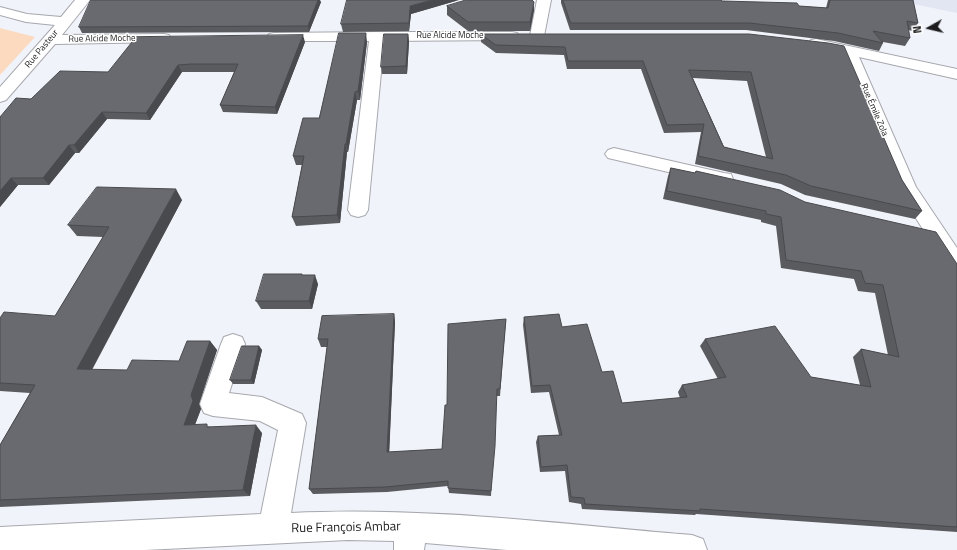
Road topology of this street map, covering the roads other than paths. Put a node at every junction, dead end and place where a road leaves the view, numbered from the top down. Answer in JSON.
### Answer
{"nodes":[{"id":1,"x":83,"y":0,"type":"edge"},
{"id":2,"x":544,"y":0,"type":"edge"},
{"id":3,"x":0,"y":11,"type":"edge"},
{"id":4,"x":64,"y":22,"type":"junction"},
{"id":5,"x":377,"y":36,"type":"junction"},
{"id":6,"x":537,"y":36,"type":"junction"},
{"id":7,"x":553,"y":36,"type":"edge"},
{"id":8,"x":258,"y":37,"type":"edge"},
{"id":9,"x":178,"y":38,"type":"edge"},
{"id":10,"x":51,"y":40,"type":"junction"},
{"id":11,"x":804,"y":41,"type":"edge"},
{"id":12,"x":848,"y":50,"type":"junction"},
{"id":13,"x":957,"y":74,"type":"edge"},
{"id":14,"x":0,"y":97,"type":"edge"},
{"id":15,"x":614,"y":154,"type":"dead end"},
{"id":16,"x":743,"y":184,"type":"edge"},
{"id":17,"x":358,"y":210,"type":"dead end"},
{"id":18,"x":913,"y":228,"type":"edge"},
{"id":19,"x":936,"y":233,"type":"junction"},
{"id":20,"x":957,"y":265,"type":"edge"},
{"id":21,"x":233,"y":344,"type":"dead end"},
{"id":22,"x":272,"y":529,"type":"junction"},
{"id":23,"x":409,"y":538,"type":"edge"},
{"id":24,"x":0,"y":542,"type":"edge"},
{"id":25,"x":54,"y":544,"type":"edge"},
{"id":26,"x":692,"y":550,"type":"edge"}],
"edges":[{"from":1,"to":4,"type":"street","name":"Rue Pasteur"},
{"from":2,"to":6,"type":"street"},
{"from":3,"to":4,"type":"street"},
{"from":4,"to":10,"type":"street","name":"Rue Pasteur"},
{"from":5,"to":6,"type":"street","name":"Rue Alcide Moche"},
{"from":5,"to":8,"type":"street","name":"Rue Alcide Moche"},
{"from":5,"to":17,"type":"street"},
{"from":6,"to":7,"type":"street","name":"Rue Alcide Moche"},
{"from":9,"to":10,"type":"street","name":"Rue Alcide Moche"},
{"from":10,"to":14,"type":"street","name":"Rue Pasteur"},
{"from":11,"to":12,"type":"street"},
{"from":12,"to":13,"type":"street"},
{"from":12,"to":19,"type":"street","name":"Rue Émile Zola"},
{"from":15,"to":16,"type":"street"},
{"from":18,"to":19,"type":"street"},
{"from":19,"to":20,"type":"street","name":"Rue Émile Zola"},
{"from":21,"to":22,"type":"street"},
{"from":22,"to":23,"type":"street","name":"Rue François Ambar"},
{"from":22,"to":25,"type":"street","name":"Rue François Ambar"},
{"from":23,"to":26,"type":"street","name":"Rue François Ambar"},
{"from":24,"to":25,"type":"street","name":"Rue François Ambar"}]}
